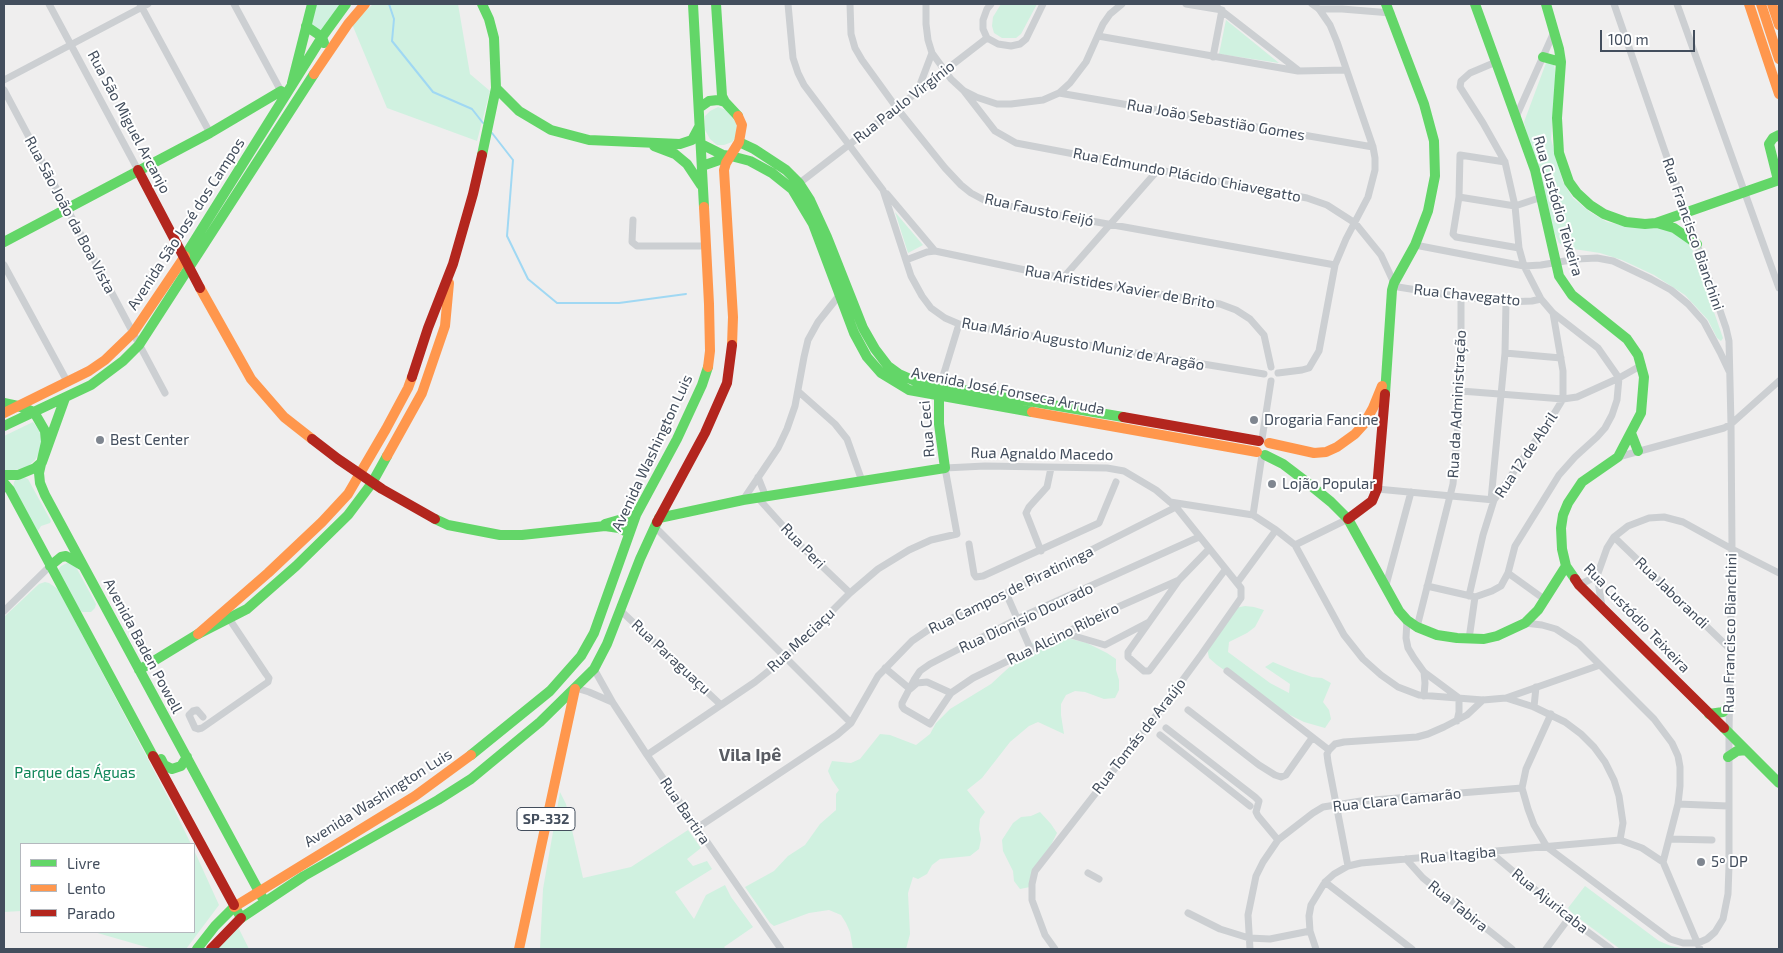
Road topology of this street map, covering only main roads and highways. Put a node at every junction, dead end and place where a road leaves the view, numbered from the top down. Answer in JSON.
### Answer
{"nodes":[{"id":1,"x":312,"y":4,"type":"edge"},
{"id":2,"x":346,"y":4,"type":"edge"},
{"id":3,"x":365,"y":4,"type":"edge"},
{"id":4,"x":482,"y":4,"type":"edge"},
{"id":5,"x":693,"y":4,"type":"edge"},
{"id":6,"x":716,"y":4,"type":"edge"},
{"id":7,"x":1386,"y":4,"type":"edge"},
{"id":8,"x":1475,"y":4,"type":"edge"},
{"id":9,"x":1481,"y":4,"type":"edge"},
{"id":10,"x":1546,"y":4,"type":"edge"},
{"id":11,"x":1750,"y":4,"type":"edge"},
{"id":12,"x":1760,"y":4,"type":"edge"},
{"id":13,"x":1772,"y":4,"type":"edge"},
{"id":14,"x":1481,"y":21,"type":"junction"},
{"id":15,"x":1779,"y":25,"type":"edge"},
{"id":16,"x":306,"y":26,"type":"junction"},
{"id":17,"x":322,"y":37,"type":"junction"},
{"id":18,"x":328,"y":52,"type":"junction"},
{"id":19,"x":1543,"y":57,"type":"road end"},
{"id":20,"x":1779,"y":59,"type":"edge"},
{"id":21,"x":1561,"y":62,"type":"junction"},
{"id":22,"x":291,"y":86,"type":"junction"},
{"id":23,"x":496,"y":88,"type":"junction"},
{"id":24,"x":283,"y":94,"type":"junction"},
{"id":25,"x":1779,"y":94,"type":"edge"},
{"id":26,"x":725,"y":102,"type":"junction"},
{"id":27,"x":257,"y":106,"type":"junction"},
{"id":28,"x":699,"y":108,"type":"junction"},
{"id":29,"x":273,"y":116,"type":"junction"},
{"id":30,"x":284,"y":120,"type":"junction"},
{"id":31,"x":700,"y":126,"type":"junction"},
{"id":32,"x":1779,"y":135,"type":"edge"},
{"id":33,"x":641,"y":142,"type":"junction"},
{"id":34,"x":739,"y":142,"type":"junction"},
{"id":35,"x":701,"y":144,"type":"junction"},
{"id":36,"x":731,"y":156,"type":"junction"},
{"id":37,"x":702,"y":166,"type":"junction"},
{"id":38,"x":138,"y":170,"type":"junction"},
{"id":39,"x":1779,"y":180,"type":"edge"},
{"id":40,"x":795,"y":186,"type":"junction"},
{"id":41,"x":703,"y":188,"type":"junction"},
{"id":42,"x":1656,"y":223,"type":"junction"},
{"id":43,"x":4,"y":242,"type":"edge"},
{"id":44,"x":1697,"y":244,"type":"road end"},
{"id":45,"x":184,"y":257,"type":"junction"},
{"id":46,"x":190,"y":267,"type":"junction"},
{"id":47,"x":450,"y":275,"type":"junction"},
{"id":48,"x":428,"y":328,"type":"junction"},
{"id":49,"x":432,"y":366,"type":"junction"},
{"id":50,"x":1386,"y":376,"type":"junction"},
{"id":51,"x":939,"y":390,"type":"junction"},
{"id":52,"x":65,"y":398,"type":"junction"},
{"id":53,"x":4,"y":403,"type":"edge"},
{"id":54,"x":18,"y":406,"type":"junction"},
{"id":55,"x":1372,"y":411,"type":"junction"},
{"id":56,"x":34,"y":412,"type":"junction"},
{"id":57,"x":4,"y":413,"type":"edge"},
{"id":58,"x":1383,"y":414,"type":"junction"},
{"id":59,"x":4,"y":426,"type":"edge"},
{"id":60,"x":1631,"y":433,"type":"junction"},
{"id":61,"x":1263,"y":447,"type":"junction"},
{"id":62,"x":1638,"y":451,"type":"road end"},
{"id":63,"x":42,"y":462,"type":"junction"},
{"id":64,"x":945,"y":468,"type":"joint"},
{"id":65,"x":4,"y":475,"type":"edge"},
{"id":66,"x":360,"y":475,"type":"junction"},
{"id":67,"x":4,"y":483,"type":"edge"},
{"id":68,"x":372,"y":483,"type":"junction"},
{"id":69,"x":647,"y":493,"type":"junction"},
{"id":70,"x":666,"y":503,"type":"junction"},
{"id":71,"x":684,"y":513,"type":"junction"},
{"id":72,"x":636,"y":515,"type":"junction"},
{"id":73,"x":1348,"y":519,"type":"junction"},
{"id":74,"x":657,"y":523,"type":"junction"},
{"id":75,"x":597,"y":526,"type":"junction"},
{"id":76,"x":629,"y":533,"type":"junction"},
{"id":77,"x":50,"y":566,"type":"junction"},
{"id":78,"x":1566,"y":566,"type":"junction"},
{"id":79,"x":84,"y":567,"type":"junction"},
{"id":80,"x":251,"y":586,"type":"junction"},
{"id":81,"x":268,"y":591,"type":"junction"},
{"id":82,"x":227,"y":615,"type":"junction"},
{"id":83,"x":581,"y":656,"type":"junction"},
{"id":84,"x":139,"y":670,"type":"junction"},
{"id":85,"x":575,"y":688,"type":"junction"},
{"id":86,"x":558,"y":705,"type":"junction"},
{"id":87,"x":1729,"y":705,"type":"road end"},
{"id":88,"x":1709,"y":714,"type":"junction"},
{"id":89,"x":568,"y":719,"type":"junction"},
{"id":90,"x":136,"y":722,"type":"junction"},
{"id":91,"x":1746,"y":750,"type":"junction"},
{"id":92,"x":186,"y":757,"type":"junction"},
{"id":93,"x":1728,"y":757,"type":"road end"},
{"id":94,"x":1779,"y":783,"type":"edge"},
{"id":95,"x":258,"y":891,"type":"junction"},
{"id":96,"x":265,"y":904,"type":"junction"},
{"id":97,"x":234,"y":907,"type":"junction"},
{"id":98,"x":241,"y":918,"type":"junction"},
{"id":99,"x":197,"y":949,"type":"edge"},
{"id":100,"x":211,"y":949,"type":"edge"},
{"id":101,"x":519,"y":949,"type":"edge"}],
"edges":[{"from":1,"to":16,"type":"main road","name":"Avenida São José dos Campos"},
{"from":2,"to":17,"type":"main road"},
{"from":3,"to":18,"type":"main road","name":"Avenida São José dos Campos"},
{"from":4,"to":23,"type":"main road"},
{"from":5,"to":28,"type":"main road","name":"Avenida Washington Luis"},
{"from":6,"to":26,"type":"main road"},
{"from":7,"to":50,"type":"main road"},
{"from":8,"to":14,"type":"main road","name":"Rua Custódio Teixeira"},
{"from":9,"to":14,"type":"main road"},
{"from":10,"to":21,"type":"main road"},
{"from":11,"to":25,"type":"main road"},
{"from":12,"to":20,"type":"main road"},
{"from":13,"to":15,"type":"main road"},
{"from":14,"to":60,"type":"main road","name":"Rua Custódio Teixeira"},
{"from":16,"to":17,"type":"main road"},
{"from":16,"to":22,"type":"main road","name":"Avenida São José dos Campos"},
{"from":17,"to":18,"type":"main road"},
{"from":17,"to":22,"type":"main road"},
{"from":18,"to":30,"type":"main road","name":"Avenida São José dos Campos"},
{"from":19,"to":21,"type":"main road"},
{"from":21,"to":42,"type":"main road"},
{"from":22,"to":24,"type":"main road","name":"Avenida São José dos Campos"},
{"from":23,"to":33,"type":"main road"},
{"from":23,"to":47,"type":"main road"},
{"from":24,"to":27,"type":"main road"},
{"from":24,"to":29,"type":"main road","name":"Avenida São José dos Campos"},
{"from":26,"to":28,"type":"main road"},
{"from":26,"to":34,"type":"main road"},
{"from":27,"to":29,"type":"main road"},
{"from":27,"to":38,"type":"main road"},
{"from":28,"to":31,"type":"main road","name":"Avenida Washington Luis"},
{"from":29,"to":30,"type":"main road"},
{"from":29,"to":45,"type":"main road","name":"Avenida São José dos Campos"},
{"from":30,"to":46,"type":"main road","name":"Avenida São José dos Campos"},
{"from":31,"to":33,"type":"main road"},
{"from":31,"to":35,"type":"main road","name":"Avenida Washington Luis"},
{"from":32,"to":39,"type":"main road"},
{"from":33,"to":41,"type":"main road"},
{"from":34,"to":36,"type":"main road"},
{"from":34,"to":40,"type":"main road","name":"Avenida José Fonseca Arruda"},
{"from":35,"to":36,"type":"main road"},
{"from":35,"to":37,"type":"main road","name":"Avenida Washington Luis"},
{"from":36,"to":37,"type":"main road"},
{"from":36,"to":40,"type":"main road","name":"Avenida José Fonseca Arruda"},
{"from":36,"to":70,"type":"main road"},
{"from":37,"to":41,"type":"main road","name":"Avenida Washington Luis"},
{"from":38,"to":43,"type":"main road"},
{"from":38,"to":45,"type":"main road","name":"Rua São Miguel Arcanjo"},
{"from":39,"to":42,"type":"main road"},
{"from":40,"to":51,"type":"main road","name":"Avenida José Fonseca Arruda"},
{"from":40,"to":51,"type":"main road","name":"Avenida José Fonseca Arruda"},
{"from":41,"to":69,"type":"main road","name":"Avenida Washington Luis"},
{"from":42,"to":44,"type":"main road"},
{"from":45,"to":46,"type":"main road","name":"Rua São Miguel Arcanjo"},
{"from":45,"to":54,"type":"main road","name":"Avenida São José dos Campos"},
{"from":46,"to":52,"type":"main road","name":"Avenida São José dos Campos"},
{"from":46,"to":66,"type":"main road","name":"Rua São Miguel Arcanjo"},
{"from":47,"to":48,"type":"main road"},
{"from":47,"to":49,"type":"main road"},
{"from":48,"to":49,"type":"main road"},
{"from":48,"to":66,"type":"main road"},
{"from":49,"to":68,"type":"main road"},
{"from":50,"to":55,"type":"main road","name":"Avenida José Fonseca Arruda"},
{"from":50,"to":58,"type":"main road"},
{"from":51,"to":61,"type":"main road","name":"Avenida José Fonseca Arruda"},
{"from":51,"to":64,"type":"main road","name":"Rua Ceci"},
{"from":52,"to":56,"type":"main road","name":"Avenida São José dos Campos"},
{"from":52,"to":63,"type":"main road"},
{"from":53,"to":54,"type":"main road"},
{"from":54,"to":56,"type":"main road"},
{"from":54,"to":57,"type":"main road","name":"Avenida São José dos Campos"},
{"from":55,"to":58,"type":"main road"},
{"from":55,"to":61,"type":"main road","name":"Avenida José Fonseca Arruda"},
{"from":56,"to":59,"type":"main road","name":"Avenida São José dos Campos"},
{"from":56,"to":63,"type":"main road","name":"Avenida Baden Powell"},
{"from":58,"to":73,"type":"main road"},
{"from":60,"to":62,"type":"main road"},
{"from":60,"to":78,"type":"main road","name":"Rua Custódio Teixeira"},
{"from":61,"to":73,"type":"main road"},
{"from":63,"to":65,"type":"main road"},
{"from":63,"to":79,"type":"main road","name":"Avenida Baden Powell"},
{"from":64,"to":71,"type":"main road","name":"Rua Agnaldo Macedo"},
{"from":66,"to":68,"type":"main road","name":"Rua São Miguel Arcanjo"},
{"from":66,"to":80,"type":"main road"},
{"from":67,"to":77,"type":"main road"},
{"from":68,"to":75,"type":"main road","name":"Rua São Miguel Arcanjo"},
{"from":68,"to":81,"type":"main road"},
{"from":69,"to":70,"type":"main road"},
{"from":69,"to":72,"type":"main road","name":"Avenida Washington Luis"},
{"from":70,"to":71,"type":"main road"},
{"from":70,"to":74,"type":"main road"},
{"from":71,"to":74,"type":"main road","name":"Rua Agnaldo Macedo"},
{"from":72,"to":75,"type":"main road","name":"Rua São Miguel Arcanjo"},
{"from":72,"to":76,"type":"main road","name":"Avenida Washington Luis"},
{"from":73,"to":78,"type":"main road"},
{"from":74,"to":85,"type":"main road"},
{"from":75,"to":76,"type":"main road","name":"Rua São Miguel Arcanjo"},
{"from":76,"to":83,"type":"main road","name":"Avenida Washington Luis"},
{"from":77,"to":79,"type":"main road"},
{"from":77,"to":90,"type":"main road"},
{"from":78,"to":88,"type":"main road","name":"Rua Custódio Teixeira"},
{"from":79,"to":84,"type":"main road","name":"Avenida Baden Powell"},
{"from":80,"to":81,"type":"main road"},
{"from":80,"to":82,"type":"main road"},
{"from":81,"to":82,"type":"main road"},
{"from":82,"to":84,"type":"main road"},
{"from":83,"to":85,"type":"main road"},
{"from":83,"to":95,"type":"main road","name":"Avenida Washington Luis"},
{"from":84,"to":92,"type":"main road","name":"Avenida Baden Powell"},
{"from":85,"to":86,"type":"main road"},
{"from":85,"to":89,"type":"main road","number":"SP-332"},
{"from":86,"to":89,"type":"main road"},
{"from":86,"to":96,"type":"main road"},
{"from":87,"to":88,"type":"main road"},
{"from":88,"to":91,"type":"main road","name":"Rua Custódio Teixeira"},
{"from":89,"to":101,"type":"main road","number":"SP-332"},
{"from":90,"to":92,"type":"main road"},
{"from":90,"to":97,"type":"main road"},
{"from":91,"to":93,"type":"main road"},
{"from":91,"to":94,"type":"main road","name":"Rua Custódio Teixeira"},
{"from":92,"to":95,"type":"main road","name":"Avenida Baden Powell"},
{"from":95,"to":96,"type":"main road","name":"Avenida Baden Powell"},
{"from":95,"to":97,"type":"main road","name":"Avenida Washington Luis"},
{"from":96,"to":98,"type":"main road"},
{"from":97,"to":98,"type":"main road"},
{"from":97,"to":99,"type":"main road","name":"Avenida Washington Luis"},
{"from":98,"to":100,"type":"main road"}]}
